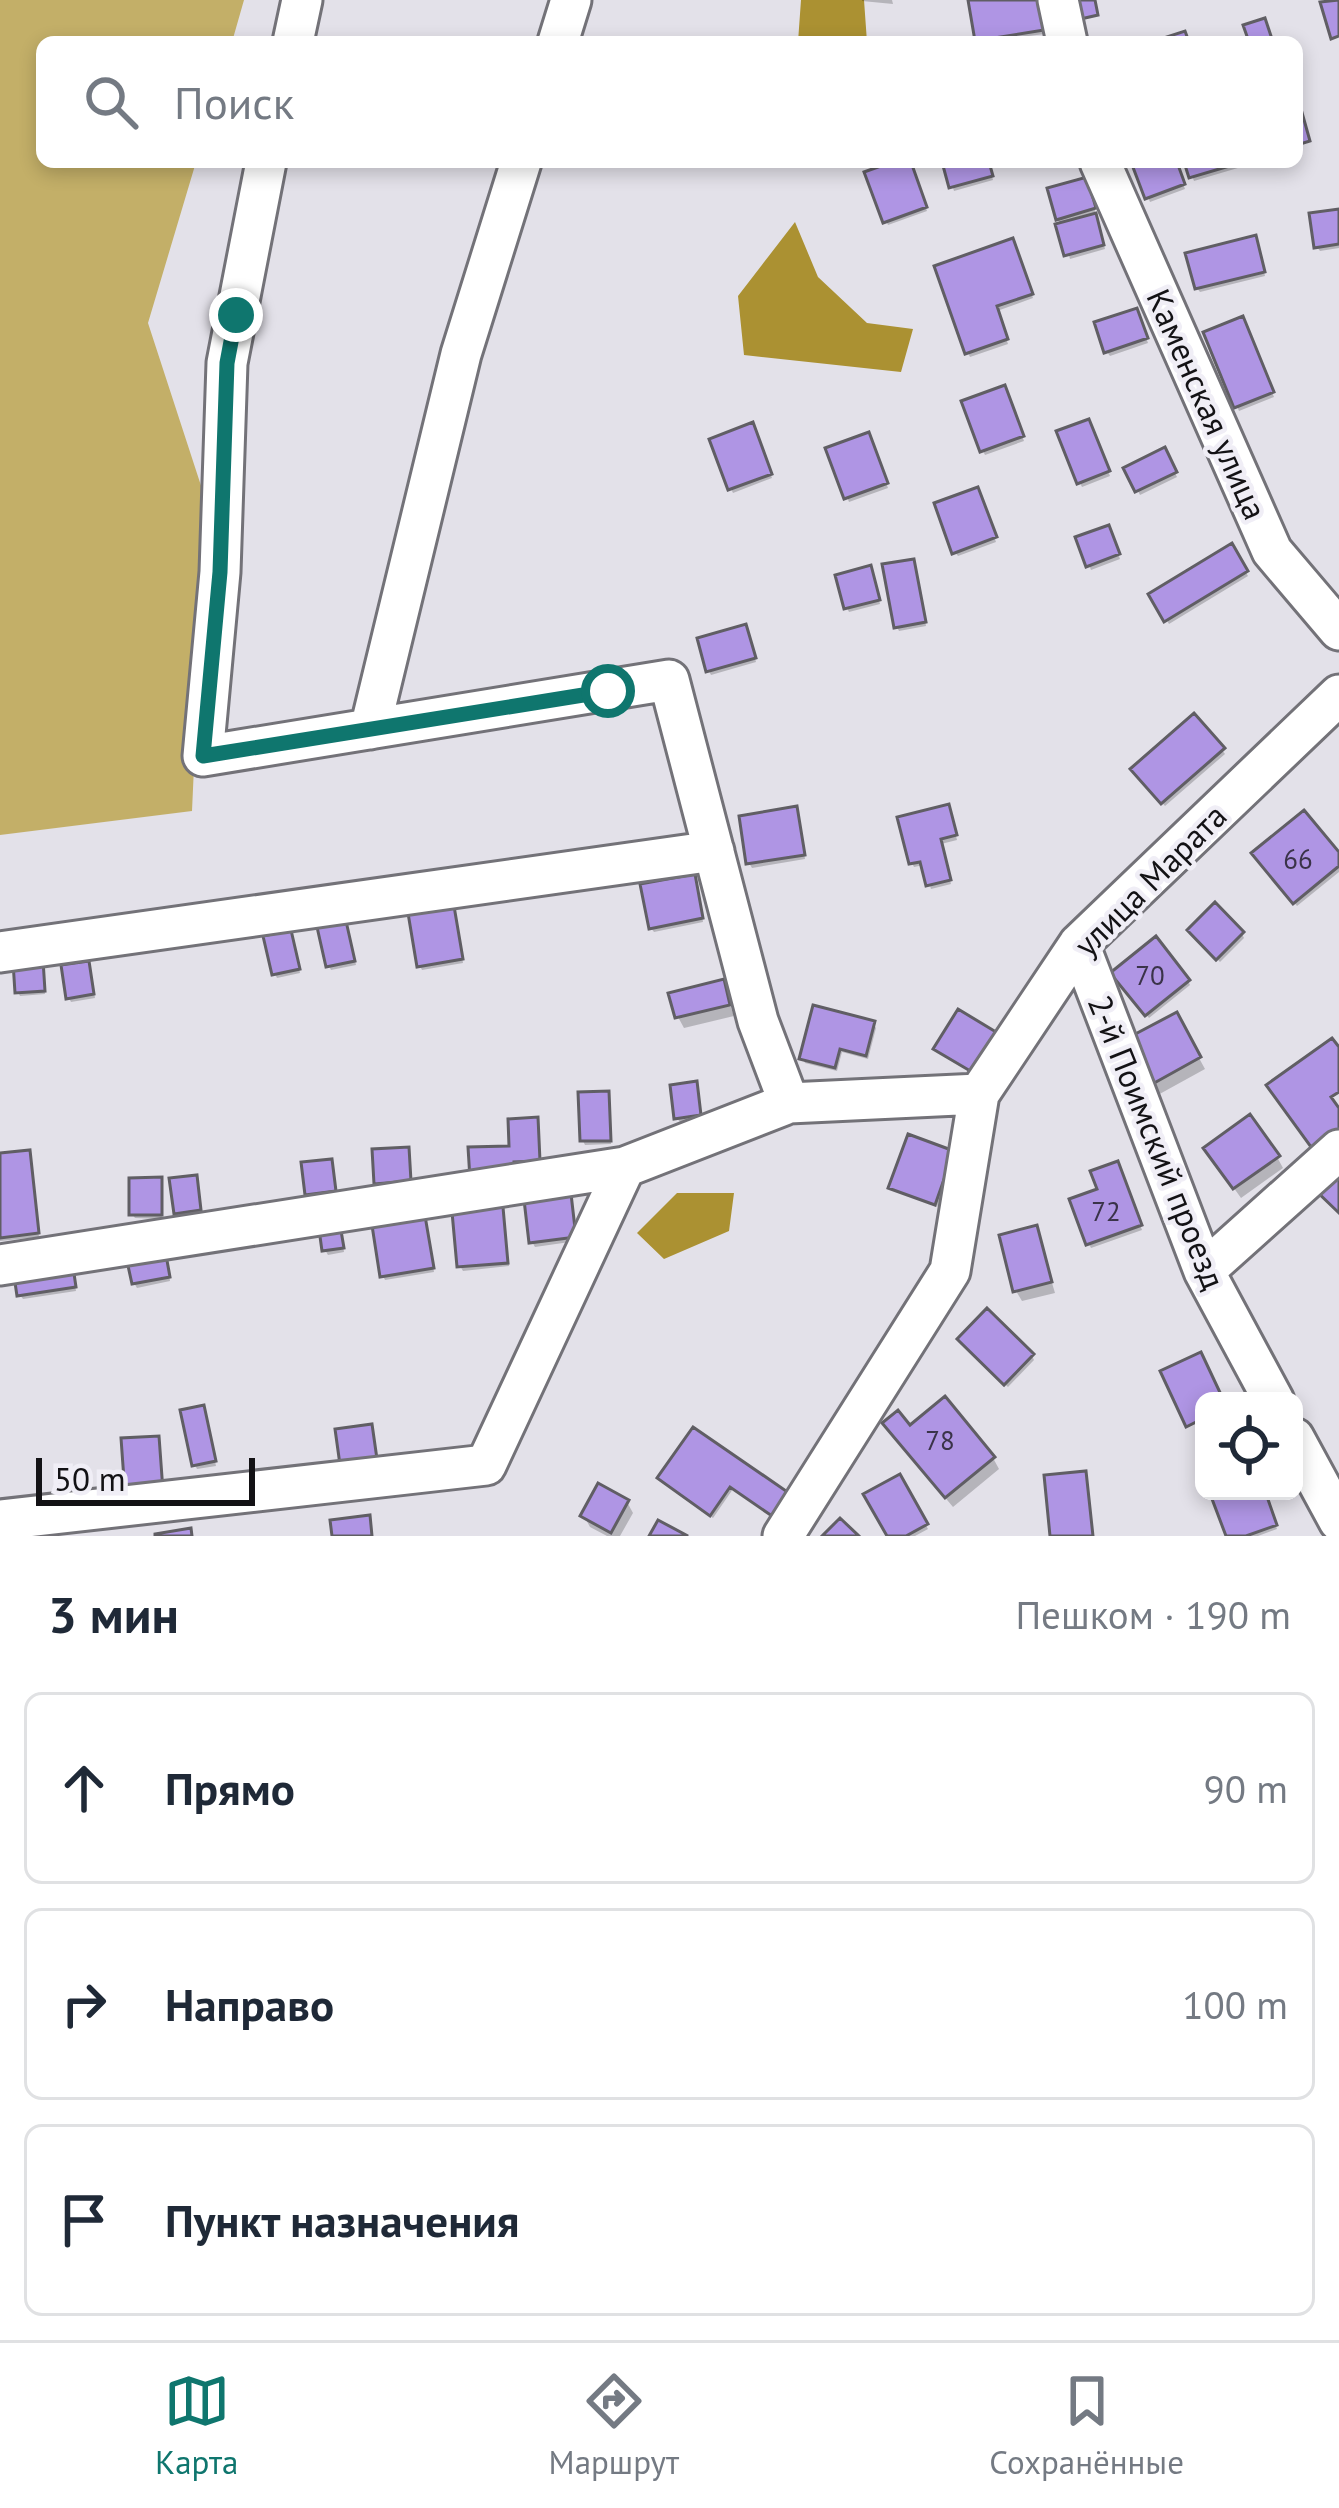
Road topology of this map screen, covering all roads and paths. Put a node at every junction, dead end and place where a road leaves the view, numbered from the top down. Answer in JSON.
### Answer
{"nodes":[{"id":1,"x":302,"y":0,"type":"edge"},
{"id":2,"x":571,"y":0,"type":"edge"},
{"id":3,"x":1058,"y":0,"type":"edge"},
{"id":4,"x":294,"y":36,"type":"edge"},
{"id":5,"x":560,"y":36,"type":"edge"},
{"id":6,"x":1066,"y":36,"type":"edge"},
{"id":7,"x":265,"y":168,"type":"edge"},
{"id":8,"x":519,"y":168,"type":"edge"},
{"id":9,"x":1103,"y":168,"type":"edge"},
{"id":10,"x":1339,"y":630,"type":"edge"},
{"id":11,"x":1339,"y":695,"type":"edge"},
{"id":12,"x":370,"y":729,"type":"junction"},
{"id":13,"x":714,"y":851,"type":"junction"},
{"id":14,"x":1079,"y":944,"type":"junction"},
{"id":15,"x":0,"y":952,"type":"edge"},
{"id":16,"x":979,"y":1094,"type":"junction"},
{"id":17,"x":790,"y":1103,"type":"junction"},
{"id":18,"x":1339,"y":1150,"type":"edge"},
{"id":19,"x":625,"y":1167,"type":"junction"},
{"id":20,"x":0,"y":1265,"type":"edge"},
{"id":21,"x":1204,"y":1271,"type":"junction"},
{"id":22,"x":1269,"y":1392,"type":"edge"},
{"id":23,"x":1303,"y":1455,"type":"edge"},
{"id":24,"x":0,"y":1520,"type":"edge"},
{"id":25,"x":1339,"y":1521,"type":"edge"},
{"id":26,"x":783,"y":1536,"type":"edge"}],
"edges":[{"from":1,"to":4,"type":"street"},
{"from":2,"to":5,"type":"street"},
{"from":3,"to":6,"type":"street"},
{"from":7,"to":12,"type":"street"},
{"from":8,"to":12,"type":"street"},
{"from":9,"to":10,"type":"street","name":"Каменская улица"},
{"from":11,"to":14,"type":"street","name":"улица Марата"},
{"from":12,"to":13,"type":"street"},
{"from":13,"to":15,"type":"street"},
{"from":13,"to":17,"type":"street"},
{"from":14,"to":16,"type":"street","name":"улица Марата"},
{"from":14,"to":21,"type":"street","name":"2-й Поимский проезд"},
{"from":16,"to":17,"type":"street"},
{"from":16,"to":26,"type":"street","name":"улица Марата"},
{"from":17,"to":19,"type":"street"},
{"from":18,"to":21,"type":"street"},
{"from":19,"to":20,"type":"street"},
{"from":19,"to":24,"type":"street"},
{"from":21,"to":22,"type":"street","name":"2-й Поимский проезд"},
{"from":23,"to":25,"type":"street"}]}
